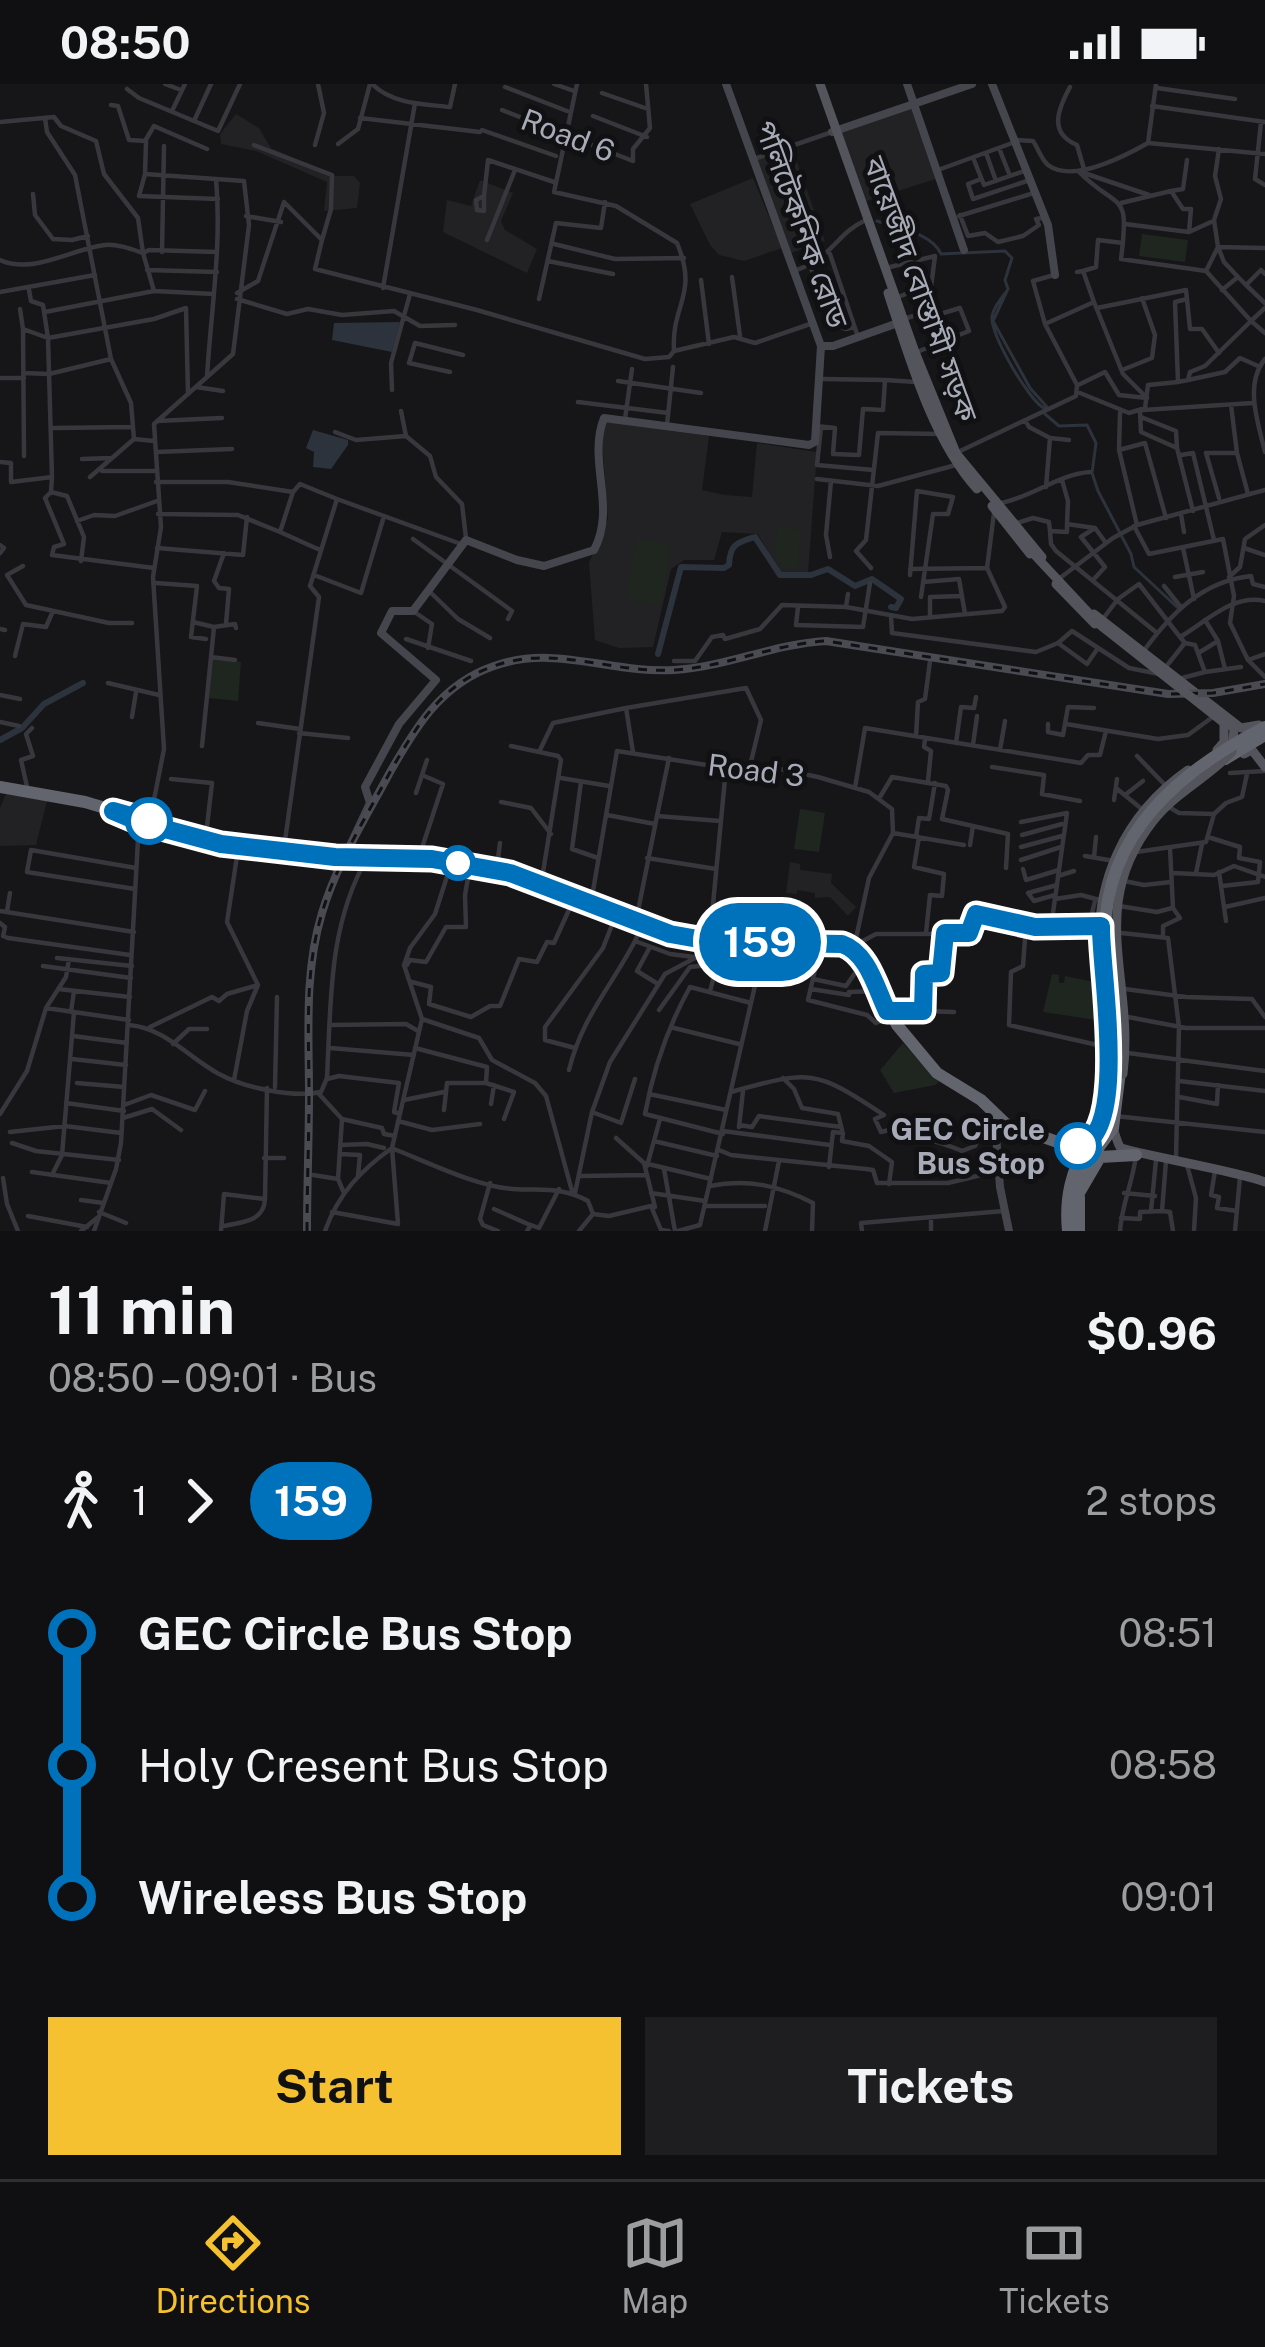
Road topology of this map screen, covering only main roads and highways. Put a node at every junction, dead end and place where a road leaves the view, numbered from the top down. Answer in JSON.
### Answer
{"nodes":[{"id":1,"x":727,"y":84,"type":"edge"},
{"id":2,"x":818,"y":84,"type":"edge"},
{"id":3,"x":907,"y":84,"type":"edge"},
{"id":4,"x":972,"y":84,"type":"edge"},
{"id":5,"x":992,"y":84,"type":"edge"},
{"id":6,"x":914,"y":104,"type":"junction"},
{"id":7,"x":834,"y":131,"type":"junction"},
{"id":8,"x":964,"y":250,"type":"dead end"},
{"id":9,"x":1055,"y":275,"type":"road end"},
{"id":10,"x":901,"y":321,"type":"junction"},
{"id":11,"x":821,"y":346,"type":"junction"},
{"id":12,"x":956,"y":459,"type":"junction"},
{"id":13,"x":996,"y":509,"type":"junction"},
{"id":14,"x":1030,"y":548,"type":"junction"},
{"id":15,"x":1162,"y":671,"type":"junction"},
{"id":16,"x":1232,"y":735,"type":"junction"},
{"id":17,"x":1262,"y":736,"type":"edge"},
{"id":18,"x":1227,"y":767,"type":"junction"},
{"id":19,"x":1265,"y":769,"type":"edge"},
{"id":20,"x":0,"y":787,"type":"edge"},
{"id":21,"x":238,"y":845,"type":"junction"},
{"id":22,"x":346,"y":854,"type":"junction"},
{"id":23,"x":452,"y":860,"type":"junction"},
{"id":24,"x":576,"y":894,"type":"junction"},
{"id":25,"x":1104,"y":901,"type":"junction"},
{"id":26,"x":642,"y":920,"type":"junction"},
{"id":27,"x":1100,"y":928,"type":"junction"},
{"id":28,"x":713,"y":947,"type":"junction"},
{"id":29,"x":889,"y":1012,"type":"junction"},
{"id":30,"x":1119,"y":1091,"type":"junction"},
{"id":31,"x":992,"y":1118,"type":"junction"},
{"id":32,"x":1110,"y":1120,"type":"junction"},
{"id":33,"x":1096,"y":1142,"type":"junction"},
{"id":34,"x":1136,"y":1155,"type":"junction"},
{"id":35,"x":1166,"y":1160,"type":"junction"},
{"id":36,"x":1076,"y":1167,"type":"junction"},
{"id":37,"x":1265,"y":1183,"type":"edge"},
{"id":38,"x":1079,"y":1193,"type":"junction"},
{"id":39,"x":1010,"y":1231,"type":"edge"},
{"id":40,"x":1074,"y":1231,"type":"edge"}],
"edges":[{"from":1,"to":11,"type":"main road","name":"পলিটেকনিক রোড"},
{"from":2,"to":7,"type":"main road","name":"বায়েজীদ বোস্তামী সড়ক"},
{"from":3,"to":6,"type":"main road"},
{"from":4,"to":6,"type":"main road"},
{"from":5,"to":9,"type":"main road"},
{"from":6,"to":7,"type":"main road"},
{"from":6,"to":8,"type":"main road"},
{"from":7,"to":10,"type":"main road","name":"বায়েজীদ বোস্তামী সড়ক"},
{"from":7,"to":10,"type":"main road","name":"বায়েজীদ বোস্তামী সড়ক"},
{"from":10,"to":11,"type":"main road"},
{"from":10,"to":12,"type":"main road","name":"বায়েজীদ বোস্তামী সড়ক"},
{"from":10,"to":12,"type":"main road","name":"বায়েজীদ বোস্তামী সড়ক"},
{"from":11,"to":22,"type":"main road","name":"পলিটেকনিক রোড"},
{"from":12,"to":13,"type":"main road","name":"বায়েজীদ বোস্তামী সড়ক"},
{"from":13,"to":14,"type":"main road"},
{"from":13,"to":15,"type":"main road","name":"বায়েজীদ বোস্তামী সড়ক"},
{"from":13,"to":15,"type":"main road","name":"বায়েজীদ বোস্তামী সড়ক"},
{"from":14,"to":30,"type":"main road","bridge":true},
{"from":14,"to":32,"type":"main road","bridge":true},
{"from":15,"to":16,"type":"main road","name":"বায়েজীদ বোস্তামী সড়ক"},
{"from":15,"to":17,"type":"main road","name":"বায়েজীদ বোস্তামী সড়ক"},
{"from":16,"to":17,"type":"highway"},
{"from":16,"to":25,"type":"highway"},
{"from":17,"to":18,"type":"highway"},
{"from":17,"to":40,"type":"highway","bridge":true},
{"from":18,"to":19,"type":"main road"},
{"from":18,"to":25,"type":"highway"},
{"from":20,"to":21,"type":"highway"},
{"from":21,"to":22,"type":"highway"},
{"from":21,"to":23,"type":"highway"},
{"from":22,"to":23,"type":"highway"},
{"from":23,"to":24,"type":"highway"},
{"from":23,"to":24,"type":"highway"},
{"from":24,"to":26,"type":"highway"},
{"from":24,"to":26,"type":"highway"},
{"from":25,"to":27,"type":"highway"},
{"from":26,"to":28,"type":"highway"},
{"from":27,"to":30,"type":"highway"},
{"from":27,"to":33,"type":"highway"},
{"from":28,"to":29,"type":"highway"},
{"from":28,"to":29,"type":"highway"},
{"from":29,"to":31,"type":"highway"},
{"from":29,"to":33,"type":"highway"},
{"from":30,"to":32,"type":"highway"},
{"from":31,"to":36,"type":"highway"},
{"from":31,"to":39,"type":"main road"},
{"from":32,"to":33,"type":"highway"},
{"from":32,"to":35,"type":"main road"},
{"from":33,"to":34,"type":"main road"},
{"from":33,"to":36,"type":"highway"},
{"from":33,"to":38,"type":"highway"},
{"from":34,"to":35,"type":"main road"},
{"from":34,"to":38,"type":"highway"},
{"from":35,"to":37,"type":"main road"},
{"from":35,"to":37,"type":"main road"},
{"from":36,"to":40,"type":"highway"},
{"from":38,"to":40,"type":"highway"}]}
